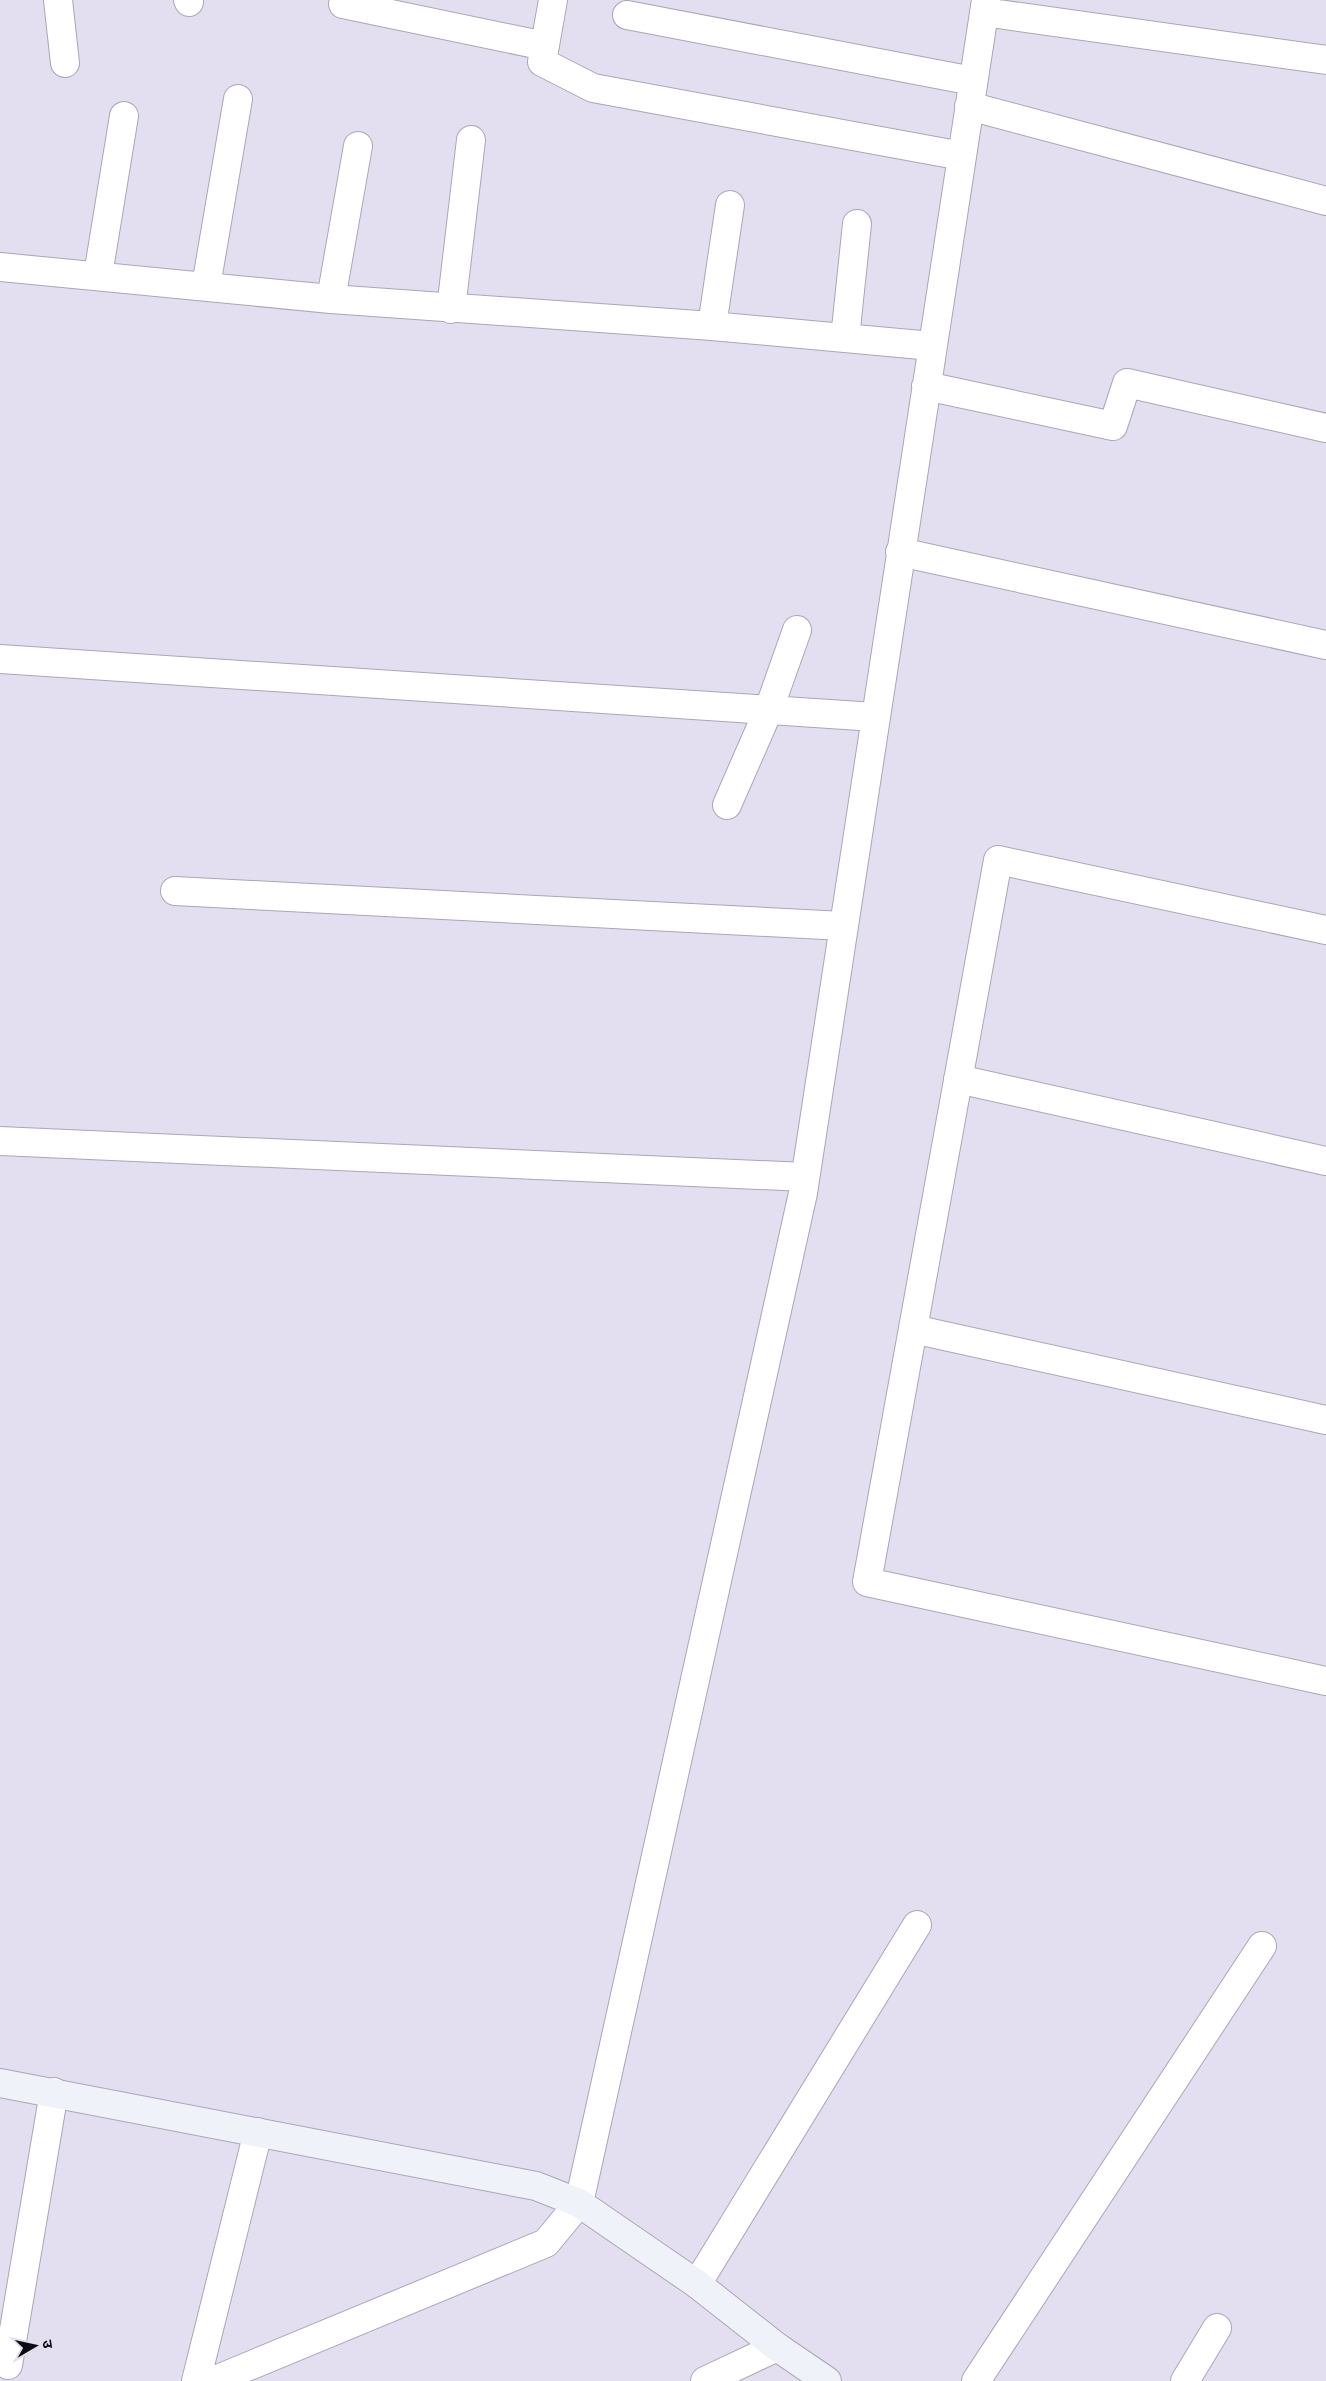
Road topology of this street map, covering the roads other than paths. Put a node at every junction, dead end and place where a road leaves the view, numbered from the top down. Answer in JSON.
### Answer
{"nodes":[{"id":1,"x":58,"y":0,"type":"edge"},
{"id":2,"x":553,"y":0,"type":"edge"},
{"id":3,"x":343,"y":4,"type":"dead end"},
{"id":4,"x":981,"y":4,"type":"edge"},
{"id":5,"x":627,"y":15,"type":"dead end"},
{"id":6,"x":545,"y":46,"type":"junction"},
{"id":7,"x":1326,"y":60,"type":"edge"},
{"id":8,"x":65,"y":63,"type":"dead end"},
{"id":9,"x":971,"y":94,"type":"junction"},
{"id":10,"x":238,"y":99,"type":"dead end"},
{"id":11,"x":124,"y":116,"type":"dead end"},
{"id":12,"x":472,"y":140,"type":"dead end"},
{"id":13,"x":358,"y":146,"type":"dead end"},
{"id":14,"x":962,"y":156,"type":"junction"},
{"id":15,"x":1326,"y":201,"type":"edge"},
{"id":16,"x":730,"y":205,"type":"dead end"},
{"id":17,"x":857,"y":224,"type":"dead end"},
{"id":18,"x":0,"y":267,"type":"edge"},
{"id":19,"x":98,"y":275,"type":"junction"},
{"id":20,"x":206,"y":286,"type":"junction"},
{"id":21,"x":331,"y":299,"type":"junction"},
{"id":22,"x":451,"y":309,"type":"junction"},
{"id":23,"x":712,"y":326,"type":"junction"},
{"id":24,"x":845,"y":338,"type":"junction"},
{"id":25,"x":932,"y":346,"type":"junction"},
{"id":26,"x":926,"y":386,"type":"junction"},
{"id":27,"x":1326,"y":428,"type":"edge"},
{"id":28,"x":900,"y":552,"type":"junction"},
{"id":29,"x":797,"y":630,"type":"dead end"},
{"id":30,"x":1326,"y":645,"type":"edge"},
{"id":31,"x":0,"y":658,"type":"edge"},
{"id":32,"x":770,"y":709,"type":"junction"},
{"id":33,"x":875,"y":717,"type":"junction"},
{"id":34,"x":727,"y":805,"type":"dead end"},
{"id":35,"x":175,"y":890,"type":"dead end"},
{"id":36,"x":843,"y":926,"type":"junction"},
{"id":37,"x":1326,"y":930,"type":"edge"},
{"id":38,"x":958,"y":1079,"type":"junction"},
{"id":39,"x":0,"y":1141,"type":"edge"},
{"id":40,"x":1326,"y":1161,"type":"edge"},
{"id":41,"x":805,"y":1177,"type":"junction"},
{"id":42,"x":913,"y":1328,"type":"junction"},
{"id":43,"x":1326,"y":1420,"type":"edge"},
{"id":44,"x":1326,"y":1681,"type":"edge"},
{"id":45,"x":917,"y":1925,"type":"dead end"},
{"id":46,"x":1262,"y":1946,"type":"dead end"},
{"id":47,"x":0,"y":2083,"type":"edge"},
{"id":48,"x":54,"y":2092,"type":"junction"},
{"id":49,"x":258,"y":2132,"type":"junction"},
{"id":50,"x":579,"y":2203,"type":"junction"},
{"id":51,"x":697,"y":2284,"type":"junction"},
{"id":52,"x":1218,"y":2328,"type":"dead end"},
{"id":53,"x":777,"y":2347,"type":"junction"},
{"id":54,"x":8,"y":2365,"type":"dead end"},
{"id":55,"x":196,"y":2381,"type":"edge"},
{"id":56,"x":213,"y":2381,"type":"edge"},
{"id":57,"x":705,"y":2381,"type":"edge"},
{"id":58,"x":828,"y":2381,"type":"edge"},
{"id":59,"x":976,"y":2381,"type":"edge"},
{"id":60,"x":1185,"y":2381,"type":"edge"}],
"edges":[{"from":1,"to":8,"type":"street"},
{"from":2,"to":6,"type":"street"},
{"from":3,"to":6,"type":"street"},
{"from":4,"to":7,"type":"street"},
{"from":4,"to":9,"type":"street"},
{"from":5,"to":9,"type":"street"},
{"from":6,"to":14,"type":"street"},
{"from":9,"to":14,"type":"street"},
{"from":9,"to":15,"type":"street"},
{"from":10,"to":20,"type":"street"},
{"from":11,"to":19,"type":"street"},
{"from":12,"to":22,"type":"street"},
{"from":13,"to":21,"type":"street"},
{"from":14,"to":25,"type":"street"},
{"from":16,"to":23,"type":"street"},
{"from":17,"to":24,"type":"street"},
{"from":18,"to":19,"type":"street"},
{"from":19,"to":20,"type":"street"},
{"from":20,"to":21,"type":"street"},
{"from":21,"to":22,"type":"street"},
{"from":22,"to":23,"type":"street"},
{"from":23,"to":24,"type":"street"},
{"from":24,"to":25,"type":"street"},
{"from":25,"to":26,"type":"street"},
{"from":26,"to":27,"type":"street"},
{"from":26,"to":28,"type":"street"},
{"from":28,"to":30,"type":"street"},
{"from":28,"to":33,"type":"street"},
{"from":29,"to":32,"type":"street"},
{"from":31,"to":32,"type":"street"},
{"from":32,"to":33,"type":"street"},
{"from":32,"to":34,"type":"street"},
{"from":33,"to":36,"type":"street"},
{"from":35,"to":36,"type":"street"},
{"from":36,"to":41,"type":"street"},
{"from":37,"to":38,"type":"street"},
{"from":38,"to":40,"type":"street"},
{"from":38,"to":42,"type":"street"},
{"from":39,"to":41,"type":"street"},
{"from":41,"to":50,"type":"street"},
{"from":42,"to":43,"type":"street"},
{"from":42,"to":44,"type":"street"},
{"from":45,"to":51,"type":"street"},
{"from":46,"to":59,"type":"street"},
{"from":47,"to":48,"type":"main road"},
{"from":48,"to":49,"type":"main road"},
{"from":48,"to":54,"type":"street"},
{"from":49,"to":50,"type":"main road"},
{"from":49,"to":55,"type":"street"},
{"from":50,"to":51,"type":"main road"},
{"from":50,"to":56,"type":"street"},
{"from":51,"to":53,"type":"main road"},
{"from":52,"to":60,"type":"street"},
{"from":53,"to":57,"type":"street"},
{"from":53,"to":58,"type":"main road"}]}
